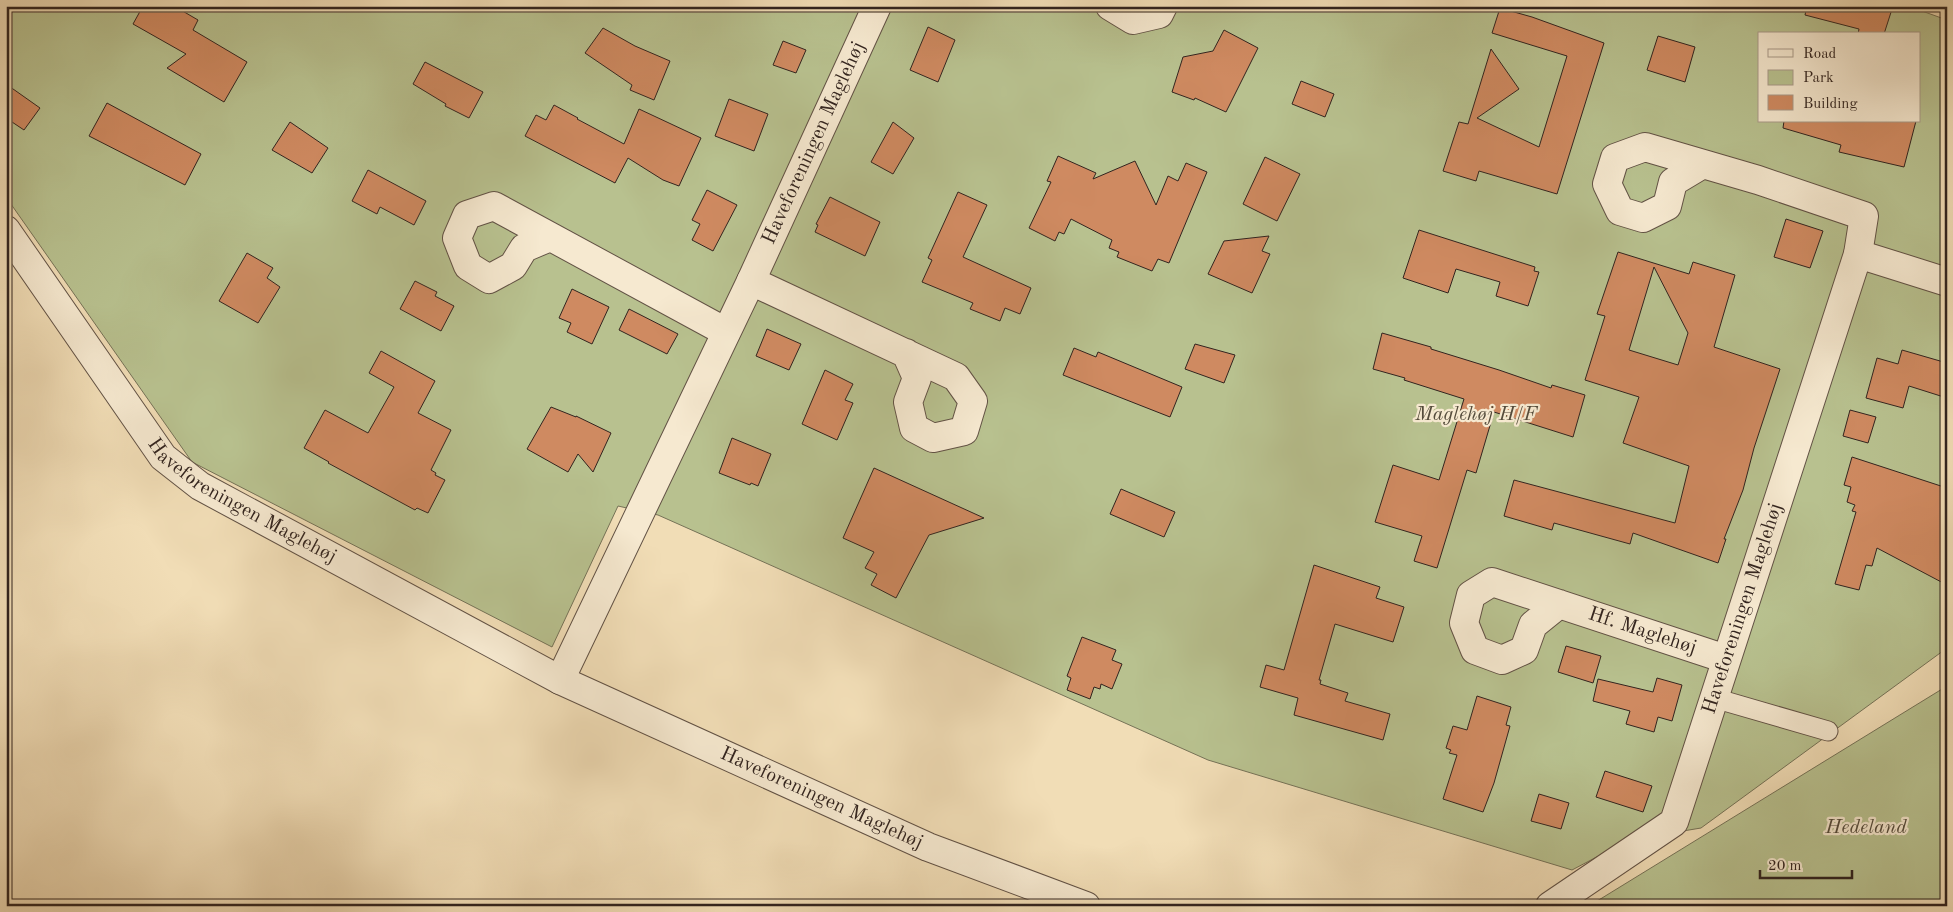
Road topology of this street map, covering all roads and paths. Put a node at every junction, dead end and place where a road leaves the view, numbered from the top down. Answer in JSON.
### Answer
{"nodes":[{"id":1,"x":877,"y":6,"type":"edge"},
{"id":2,"x":1110,"y":6,"type":"edge"},
{"id":3,"x":1163,"y":6,"type":"edge"},
{"id":4,"x":1704,"y":164,"type":"dead end"},
{"id":5,"x":6,"y":230,"type":"edge"},
{"id":6,"x":550,"y":237,"type":"dead end"},
{"id":7,"x":1858,"y":254,"type":"junction"},
{"id":8,"x":751,"y":281,"type":"junction"},
{"id":9,"x":1947,"y":282,"type":"edge"},
{"id":10,"x":726,"y":332,"type":"junction"},
{"id":11,"x":906,"y":354,"type":"dead end"},
{"id":12,"x":1558,"y":604,"type":"dead end"},
{"id":13,"x":1726,"y":659,"type":"junction"},
{"id":14,"x":560,"y":680,"type":"junction"},
{"id":15,"x":1714,"y":698,"type":"junction"},
{"id":16,"x":1828,"y":731,"type":"dead end"},
{"id":17,"x":1086,"y":906,"type":"edge"},
{"id":18,"x":1550,"y":906,"type":"edge"}],
"edges":[{"from":1,"to":8,"type":"street","name":"Haveforeningen Maglehøj"},
{"from":2,"to":3,"type":"street"},
{"from":4,"to":7,"type":"street","name":"Haveforeningen Maglehøj"},
{"from":5,"to":14,"type":"street","name":"Haveforeningen Maglehøj"},
{"from":6,"to":10,"type":"street"},
{"from":7,"to":9,"type":"street"},
{"from":7,"to":13,"type":"street","name":"Haveforeningen Maglehøj"},
{"from":8,"to":10,"type":"street","name":"Haveforeningen Maglehøj"},
{"from":8,"to":11,"type":"street"},
{"from":10,"to":14,"type":"street","name":"Haveforeningen Maglehøj"},
{"from":12,"to":13,"type":"street","name":"Hf. Maglehøj"},
{"from":13,"to":15,"type":"street","name":"Haveforeningen Maglehøj"},
{"from":14,"to":17,"type":"street","name":"Haveforeningen Maglehøj"},
{"from":15,"to":16,"type":"lane"},
{"from":15,"to":18,"type":"street","name":"Haveforeningen Maglehøj"}]}
